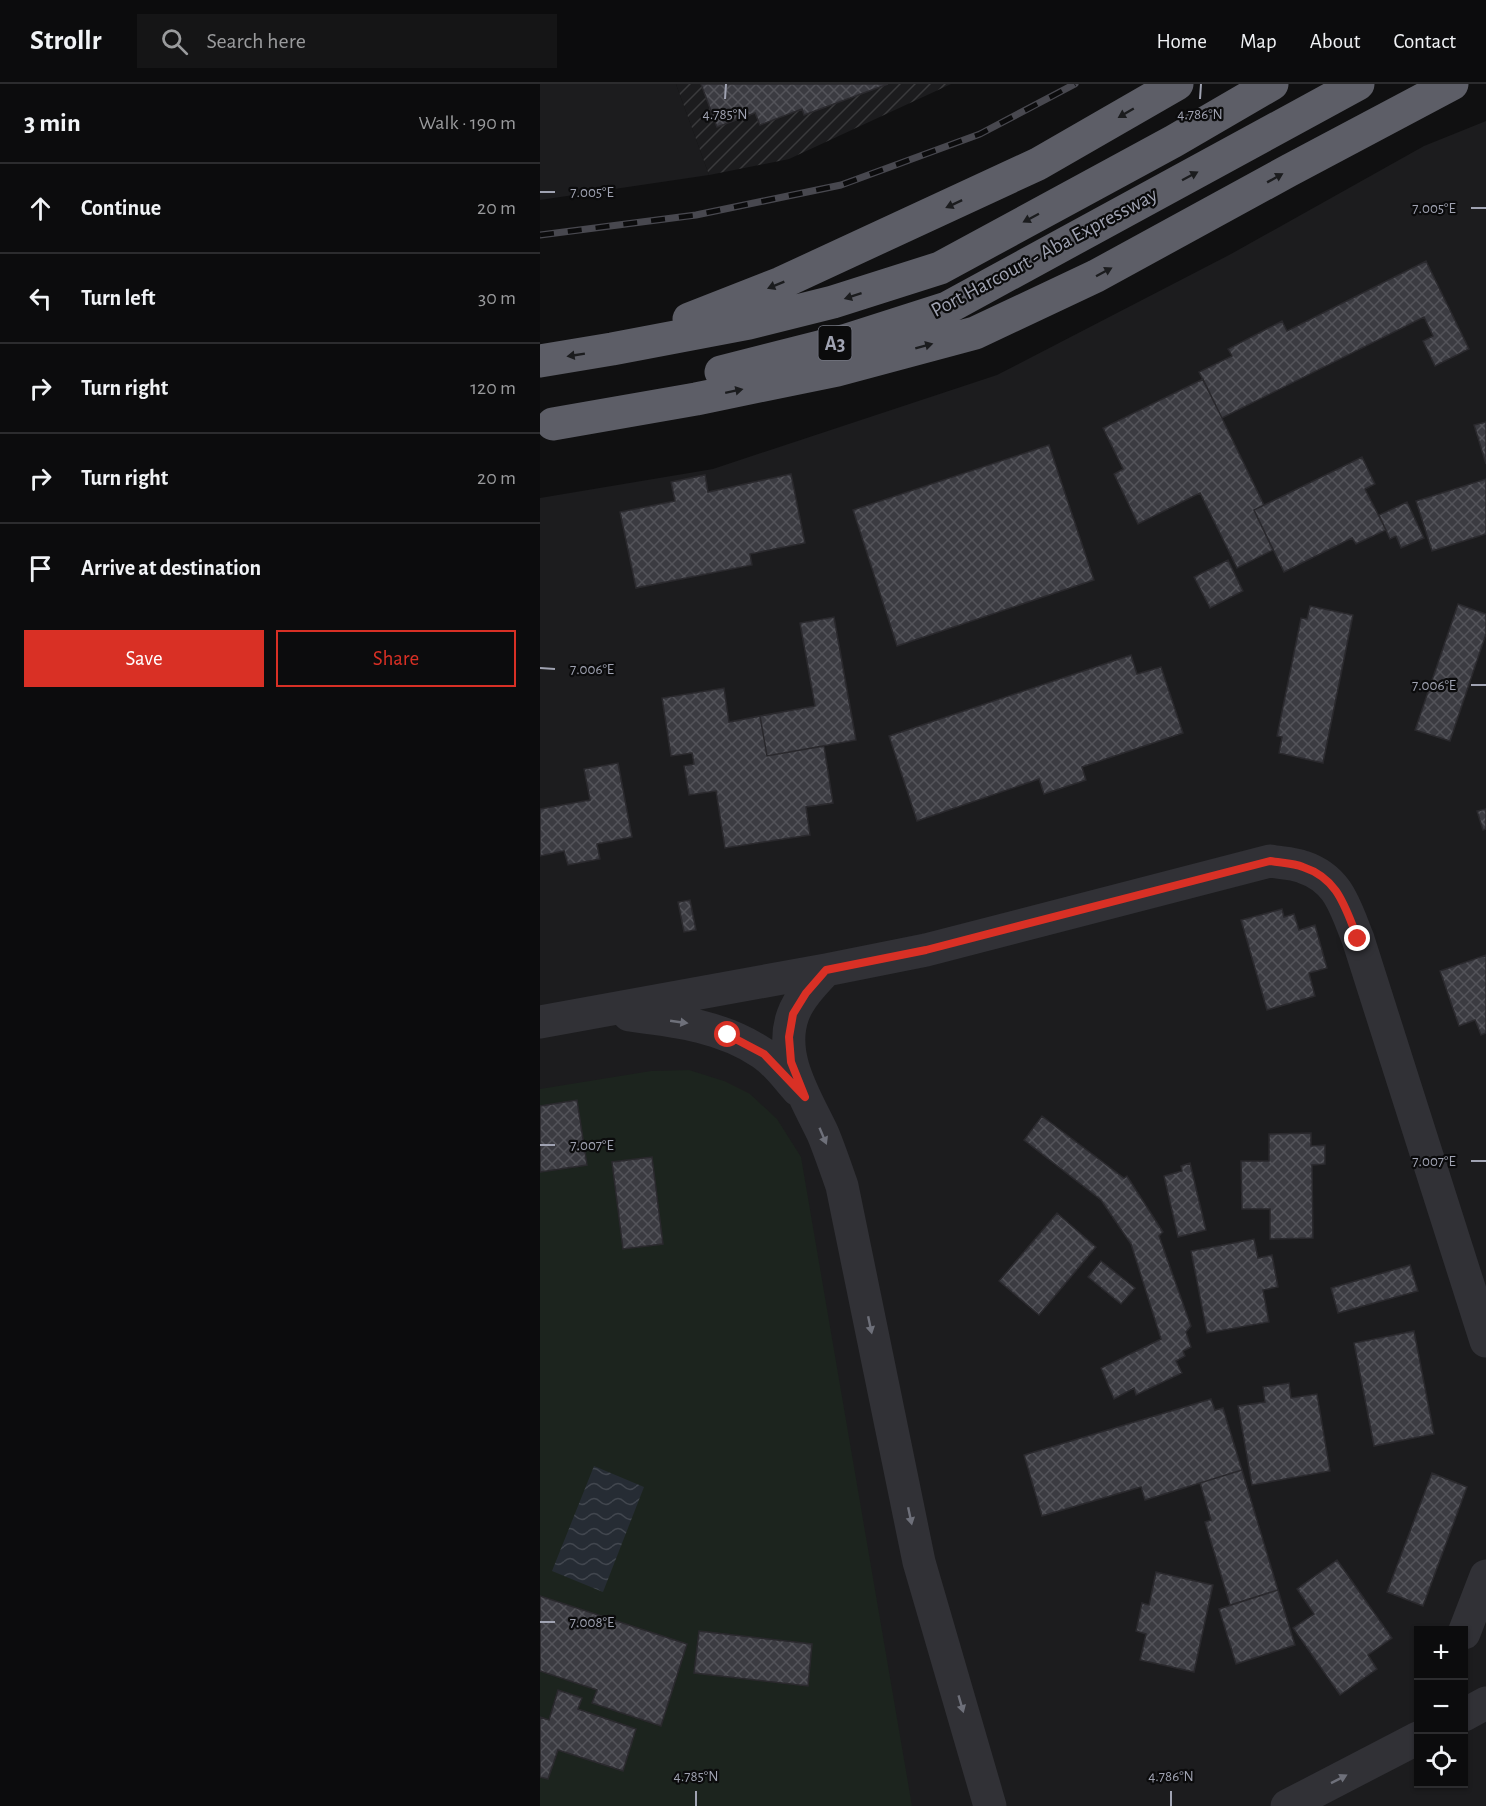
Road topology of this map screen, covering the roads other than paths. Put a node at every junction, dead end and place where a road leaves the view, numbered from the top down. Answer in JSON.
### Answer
{"nodes":[{"id":1,"x":1177,"y":84,"type":"edge"},
{"id":2,"x":1272,"y":84,"type":"edge"},
{"id":3,"x":1358,"y":84,"type":"edge"},
{"id":4,"x":1452,"y":84,"type":"edge"},
{"id":5,"x":612,"y":349,"type":"junction"},
{"id":6,"x":540,"y":360,"type":"edge"},
{"id":7,"x":546,"y":425,"type":"edge"},
{"id":8,"x":826,"y":970,"type":"junction"},
{"id":9,"x":601,"y":1012,"type":"junction"},
{"id":10,"x":540,"y":1022,"type":"edge"},
{"id":11,"x":805,"y":1097,"type":"junction"},
{"id":12,"x":1484,"y":1326,"type":"edge"},
{"id":13,"x":1486,"y":1576,"type":"edge"},
{"id":14,"x":1467,"y":1626,"type":"edge"},
{"id":15,"x":1486,"y":1703,"type":"edge"},
{"id":16,"x":1468,"y":1712,"type":"edge"},
{"id":17,"x":1414,"y":1737,"type":"edge"},
{"id":18,"x":990,"y":1806,"type":"edge"},
{"id":19,"x":1287,"y":1806,"type":"edge"}],
"edges":[{"from":1,"to":5,"type":"highway","one_way":true},
{"from":2,"to":5,"type":"highway","name":"Port Harcourt - Aba Expressway","number":"A3","one_way":true},
{"from":7,"to":3,"type":"highway","name":"Port Harcourt - Aba Expressway","number":"A3","one_way":true},
{"from":7,"to":4,"type":"highway","one_way":true},
{"from":5,"to":6,"type":"highway","name":"Port Harcourt - Aba Expressway","number":"A3","one_way":true},
{"from":8,"to":9,"type":"street"},
{"from":8,"to":11,"type":"street"},
{"from":8,"to":12,"type":"street"},
{"from":9,"to":10,"type":"street"},
{"from":9,"to":11,"type":"street","one_way":true},
{"from":11,"to":18,"type":"street","one_way":true},
{"from":13,"to":14,"type":"street"},
{"from":15,"to":16,"type":"street"},
{"from":19,"to":17,"type":"street","one_way":true}]}
